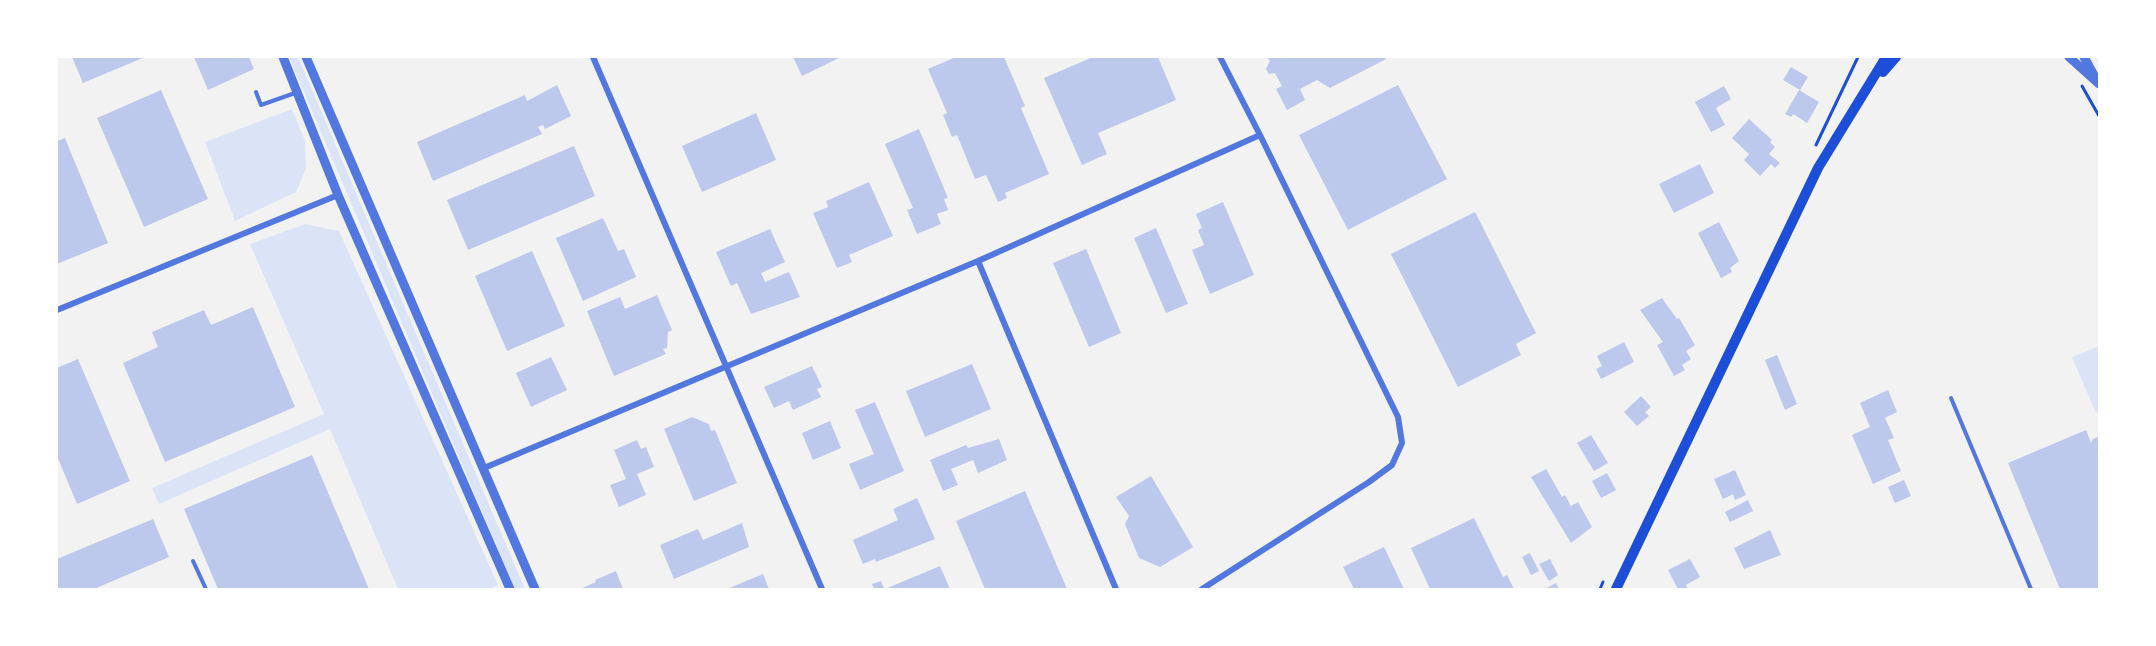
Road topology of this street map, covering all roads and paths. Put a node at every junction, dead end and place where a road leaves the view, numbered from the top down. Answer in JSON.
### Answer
{"nodes":[{"id":1,"x":283,"y":57,"type":"edge"},
{"id":2,"x":306,"y":57,"type":"edge"},
{"id":3,"x":593,"y":57,"type":"edge"},
{"id":4,"x":1220,"y":57,"type":"edge"},
{"id":5,"x":1886,"y":57,"type":"edge"},
{"id":6,"x":1896,"y":57,"type":"edge"},
{"id":7,"x":2069,"y":57,"type":"edge"},
{"id":8,"x":2084,"y":57,"type":"edge"},
{"id":9,"x":2076,"y":80,"type":"dead end"},
{"id":10,"x":2099,"y":84,"type":"edge"},
{"id":11,"x":256,"y":92,"type":"dead end"},
{"id":12,"x":297,"y":92,"type":"junction"},
{"id":13,"x":1860,"y":99,"type":"junction"},
{"id":14,"x":2099,"y":116,"type":"edge"},
{"id":15,"x":1260,"y":135,"type":"junction"},
{"id":16,"x":338,"y":195,"type":"junction"},
{"id":17,"x":978,"y":261,"type":"junction"},
{"id":18,"x":57,"y":310,"type":"edge"},
{"id":19,"x":726,"y":367,"type":"junction"},
{"id":20,"x":1951,"y":398,"type":"dead end"},
{"id":21,"x":484,"y":468,"type":"junction"},
{"id":22,"x":193,"y":561,"type":"dead end"},
{"id":23,"x":206,"y":589,"type":"edge"},
{"id":24,"x":510,"y":589,"type":"edge"},
{"id":25,"x":535,"y":589,"type":"edge"},
{"id":26,"x":822,"y":589,"type":"edge"},
{"id":27,"x":1116,"y":589,"type":"edge"},
{"id":28,"x":1202,"y":589,"type":"edge"},
{"id":29,"x":1616,"y":589,"type":"edge"},
{"id":30,"x":2031,"y":589,"type":"edge"}],
"edges":[{"from":1,"to":12,"type":"street"},
{"from":2,"to":21,"type":"street"},
{"from":3,"to":19,"type":"street"},
{"from":4,"to":15,"type":"street"},
{"from":5,"to":13,"type":"main road"},
{"from":6,"to":13,"type":"main road"},
{"from":7,"to":10,"type":"street"},
{"from":8,"to":10,"type":"street"},
{"from":9,"to":14,"type":"path"},
{"from":11,"to":12,"type":"lane"},
{"from":12,"to":16,"type":"street"},
{"from":13,"to":29,"type":"main road"},
{"from":15,"to":17,"type":"street"},
{"from":15,"to":28,"type":"street"},
{"from":16,"to":18,"type":"street"},
{"from":16,"to":24,"type":"street"},
{"from":17,"to":19,"type":"street"},
{"from":17,"to":27,"type":"street"},
{"from":19,"to":21,"type":"street"},
{"from":19,"to":26,"type":"street"},
{"from":20,"to":30,"type":"lane"},
{"from":21,"to":25,"type":"street"},
{"from":22,"to":23,"type":"lane"}]}
